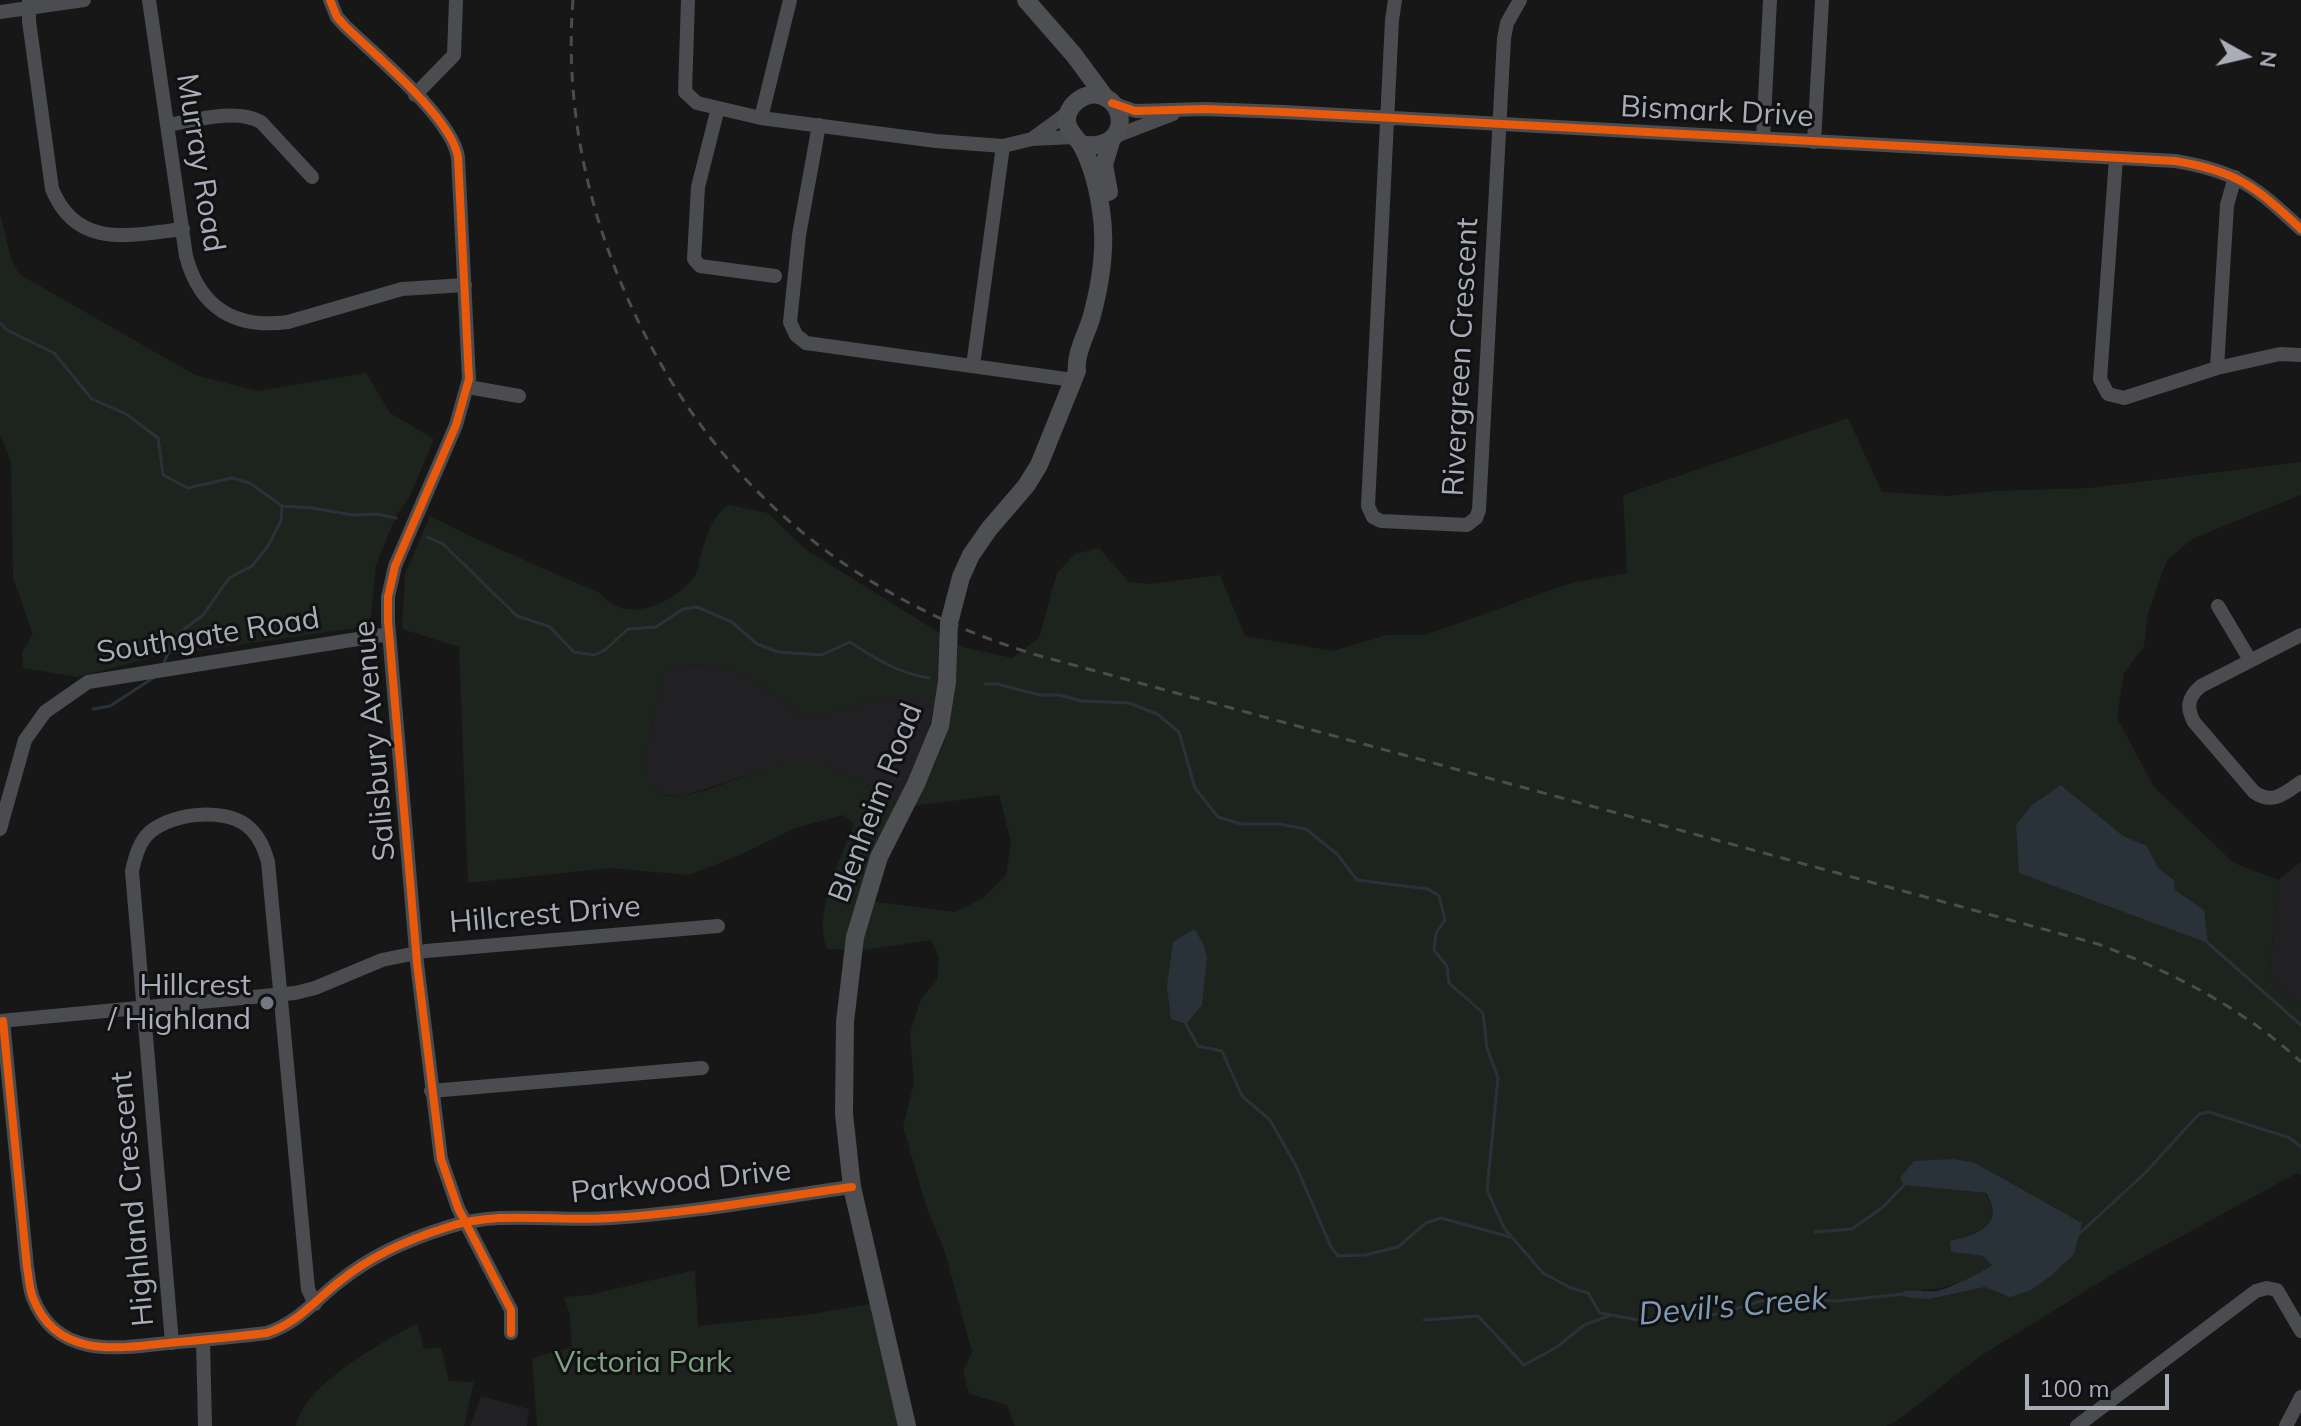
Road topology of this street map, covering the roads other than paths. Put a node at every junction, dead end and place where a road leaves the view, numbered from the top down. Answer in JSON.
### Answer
{"nodes":[{"id":1,"x":84,"y":0,"type":"edge"},
{"id":2,"x":149,"y":0,"type":"edge"},
{"id":3,"x":330,"y":0,"type":"edge"},
{"id":4,"x":456,"y":0,"type":"edge"},
{"id":5,"x":688,"y":0,"type":"edge"},
{"id":6,"x":790,"y":0,"type":"edge"},
{"id":7,"x":1026,"y":0,"type":"edge"},
{"id":8,"x":1395,"y":0,"type":"edge"},
{"id":9,"x":1520,"y":0,"type":"edge"},
{"id":10,"x":1770,"y":0,"type":"edge"},
{"id":11,"x":1822,"y":0,"type":"edge"},
{"id":12,"x":29,"y":4,"type":"edge"},
{"id":13,"x":0,"y":12,"type":"edge"},
{"id":14,"x":1070,"y":53,"type":"junction"},
{"id":15,"x":415,"y":95,"type":"junction"},
{"id":16,"x":1108,"y":100,"type":"junction"},
{"id":17,"x":718,"y":108,"type":"junction"},
{"id":18,"x":1070,"y":110,"type":"junction"},
{"id":19,"x":1184,"y":110,"type":"junction"},
{"id":20,"x":761,"y":118,"type":"junction"},
{"id":21,"x":1387,"y":118,"type":"junction"},
{"id":22,"x":1499,"y":124,"type":"junction"},
{"id":23,"x":168,"y":125,"type":"junction"},
{"id":24,"x":819,"y":125,"type":"junction"},
{"id":25,"x":1763,"y":138,"type":"junction"},
{"id":26,"x":1032,"y":139,"type":"junction"},
{"id":27,"x":1114,"y":139,"type":"junction"},
{"id":28,"x":1078,"y":141,"type":"junction"},
{"id":29,"x":1814,"y":142,"type":"junction"},
{"id":30,"x":1003,"y":146,"type":"junction"},
{"id":31,"x":2116,"y":158,"type":"junction"},
{"id":32,"x":312,"y":177,"type":"dead end"},
{"id":33,"x":2235,"y":177,"type":"junction"},
{"id":34,"x":2299,"y":223,"type":"edge"},
{"id":35,"x":183,"y":229,"type":"junction"},
{"id":36,"x":775,"y":276,"type":"dead end"},
{"id":37,"x":465,"y":285,"type":"junction"},
{"id":38,"x":2301,"y":355,"type":"edge"},
{"id":39,"x":973,"y":366,"type":"junction"},
{"id":40,"x":2217,"y":368,"type":"junction"},
{"id":41,"x":1075,"y":375,"type":"junction"},
{"id":42,"x":468,"y":387,"type":"junction"},
{"id":43,"x":519,"y":396,"type":"dead end"},
{"id":44,"x":2218,"y":606,"type":"dead end"},
{"id":45,"x":389,"y":634,"type":"junction"},
{"id":46,"x":2301,"y":635,"type":"edge"},
{"id":47,"x":2250,"y":660,"type":"junction"},
{"id":48,"x":2301,"y":782,"type":"edge"},
{"id":49,"x":0,"y":829,"type":"edge"},
{"id":50,"x":718,"y":926,"type":"dead end"},
{"id":51,"x":417,"y":953,"type":"junction"},
{"id":52,"x":281,"y":994,"type":"junction"},
{"id":53,"x":142,"y":1006,"type":"junction"},
{"id":54,"x":2,"y":1021,"type":"edge"},
{"id":55,"x":702,"y":1068,"type":"dead end"},
{"id":56,"x":431,"y":1091,"type":"junction"},
{"id":57,"x":852,"y":1187,"type":"junction"},
{"id":58,"x":466,"y":1222,"type":"junction"},
{"id":59,"x":315,"y":1304,"type":"junction"},
{"id":60,"x":2301,"y":1331,"type":"edge"},
{"id":61,"x":511,"y":1333,"type":"dead end"},
{"id":62,"x":203,"y":1340,"type":"junction"},
{"id":63,"x":172,"y":1343,"type":"junction"},
{"id":64,"x":2301,"y":1397,"type":"edge"},
{"id":65,"x":205,"y":1426,"type":"edge"},
{"id":66,"x":907,"y":1426,"type":"edge"},
{"id":67,"x":2077,"y":1426,"type":"edge"},
{"id":68,"x":2286,"y":1426,"type":"edge"}],
"edges":[{"from":1,"to":12,"type":"street"},
{"from":2,"to":23,"type":"street","name":"Murray Road"},
{"from":3,"to":15,"type":"street","name":"Salisbury Avenue"},
{"from":4,"to":15,"type":"street"},
{"from":5,"to":17,"type":"street"},
{"from":6,"to":20,"type":"street"},
{"from":7,"to":14,"type":"main road"},
{"from":8,"to":21,"type":"street"},
{"from":9,"to":22,"type":"street"},
{"from":10,"to":25,"type":"street"},
{"from":11,"to":29,"type":"street"},
{"from":12,"to":13,"type":"street"},
{"from":12,"to":35,"type":"street"},
{"from":14,"to":16,"type":"main road"},
{"from":14,"to":18,"type":"main road"},
{"from":15,"to":37,"type":"street","name":"Salisbury Avenue"},
{"from":16,"to":18,"type":"main road"},
{"from":16,"to":19,"type":"street","name":"Bismark Drive"},
{"from":16,"to":27,"type":"main road"},
{"from":17,"to":20,"type":"street"},
{"from":17,"to":36,"type":"street"},
{"from":18,"to":26,"type":"street"},
{"from":18,"to":28,"type":"main road"},
{"from":19,"to":21,"type":"street","name":"Bismark Drive"},
{"from":19,"to":27,"type":"street","name":"Bismark Drive"},
{"from":20,"to":24,"type":"street"},
{"from":21,"to":22,"type":"street","name":"Bismark Drive"},
{"from":21,"to":22,"type":"street","name":"Rivergreen Crescent"},
{"from":22,"to":25,"type":"street","name":"Bismark Drive"},
{"from":23,"to":32,"type":"street"},
{"from":23,"to":35,"type":"street","name":"Murray Road"},
{"from":24,"to":30,"type":"street"},
{"from":24,"to":39,"type":"street"},
{"from":25,"to":29,"type":"street","name":"Bismark Drive"},
{"from":26,"to":28,"type":"street"},
{"from":26,"to":30,"type":"street"},
{"from":27,"to":28,"type":"main road"},
{"from":27,"to":41,"type":"main road","name":"Blenheim Road"},
{"from":28,"to":41,"type":"main road","name":"Blenheim Road"},
{"from":29,"to":31,"type":"street","name":"Bismark Drive"},
{"from":30,"to":39,"type":"street"},
{"from":31,"to":33,"type":"street","name":"Bismark Drive"},
{"from":31,"to":40,"type":"street"},
{"from":33,"to":34,"type":"street","name":"Bismark Drive"},
{"from":33,"to":40,"type":"street"},
{"from":35,"to":37,"type":"street","name":"Murray Road"},
{"from":37,"to":42,"type":"street","name":"Salisbury Avenue"},
{"from":38,"to":40,"type":"street"},
{"from":39,"to":41,"type":"street"},
{"from":41,"to":57,"type":"main road","name":"Blenheim Road"},
{"from":42,"to":43,"type":"street"},
{"from":42,"to":45,"type":"street","name":"Salisbury Avenue"},
{"from":44,"to":47,"type":"street"},
{"from":45,"to":49,"type":"street","name":"Southgate Road"},
{"from":45,"to":51,"type":"street","name":"Salisbury Avenue"},
{"from":46,"to":47,"type":"street"},
{"from":47,"to":48,"type":"street"},
{"from":50,"to":51,"type":"street","name":"Hillcrest Drive"},
{"from":51,"to":52,"type":"street","name":"Hillcrest Drive"},
{"from":51,"to":56,"type":"street","name":"Salisbury Avenue"},
{"from":52,"to":53,"type":"street","name":"Hillcrest Drive"},
{"from":52,"to":53,"type":"street","name":"Highland Crescent"},
{"from":52,"to":59,"type":"street","name":"Highland Crescent"},
{"from":53,"to":54,"type":"street","name":"Hillcrest Drive"},
{"from":53,"to":63,"type":"street","name":"Highland Crescent"},
{"from":54,"to":63,"type":"street","name":"Parkwood Drive"},
{"from":55,"to":56,"type":"street"},
{"from":56,"to":58,"type":"street","name":"Salisbury Avenue"},
{"from":57,"to":58,"type":"street","name":"Parkwood Drive"},
{"from":57,"to":66,"type":"main road","name":"Blenheim Road"},
{"from":58,"to":59,"type":"street","name":"Parkwood Drive"},
{"from":58,"to":61,"type":"street","name":"Salisbury Avenue"},
{"from":59,"to":62,"type":"street","name":"Parkwood Drive"},
{"from":60,"to":67,"type":"street"},
{"from":62,"to":63,"type":"street","name":"Parkwood Drive"},
{"from":62,"to":65,"type":"street"},
{"from":64,"to":68,"type":"street"}]}
